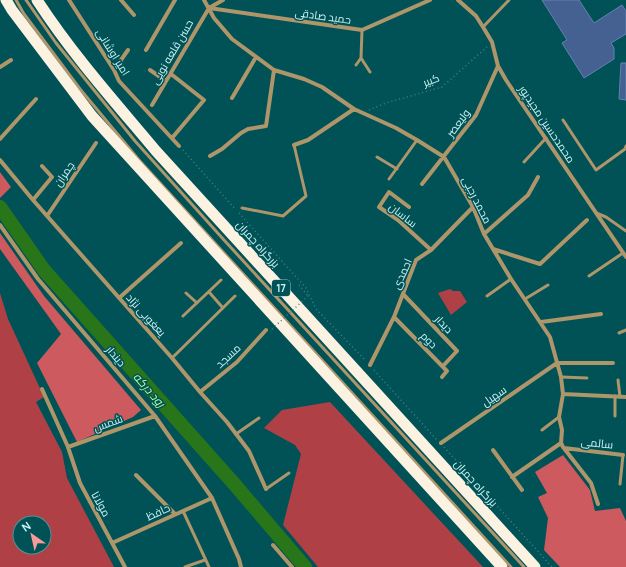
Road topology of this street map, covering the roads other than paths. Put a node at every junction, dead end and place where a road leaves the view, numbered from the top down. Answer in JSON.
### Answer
{"nodes":[{"id":1,"x":6,"y":0,"type":"edge"},
{"id":2,"x":26,"y":0,"type":"edge"},
{"id":3,"x":37,"y":0,"type":"edge"},
{"id":4,"x":69,"y":0,"type":"edge"},
{"id":5,"x":121,"y":0,"type":"edge"},
{"id":6,"x":175,"y":0,"type":"edge"},
{"id":7,"x":204,"y":0,"type":"edge"},
{"id":8,"x":223,"y":0,"type":"edge"},
{"id":9,"x":430,"y":0,"type":"edge"},
{"id":10,"x":458,"y":0,"type":"edge"},
{"id":11,"x":509,"y":0,"type":"edge"},
{"id":12,"x":0,"y":1,"type":"edge"},
{"id":13,"x":14,"y":5,"type":"edge"},
{"id":14,"x":209,"y":8,"type":"junction"},
{"id":15,"x":134,"y":15,"type":"dead end"},
{"id":16,"x":483,"y":27,"type":"junction"},
{"id":17,"x":362,"y":30,"type":"junction"},
{"id":18,"x":128,"y":50,"type":"dead end"},
{"id":19,"x":146,"y":50,"type":"dead end"},
{"id":20,"x":256,"y":57,"type":"junction"},
{"id":21,"x":361,"y":58,"type":"junction"},
{"id":22,"x":11,"y":60,"type":"dead end"},
{"id":23,"x":356,"y":65,"type":"dead end"},
{"id":24,"x":498,"y":66,"type":"junction"},
{"id":25,"x":0,"y":67,"type":"edge"},
{"id":26,"x":114,"y":70,"type":"junction"},
{"id":27,"x":150,"y":70,"type":"dead end"},
{"id":28,"x":274,"y":70,"type":"junction"},
{"id":29,"x":370,"y":72,"type":"dead end"},
{"id":30,"x":171,"y":74,"type":"junction"},
{"id":31,"x":166,"y":81,"type":"junction"},
{"id":32,"x":232,"y":98,"type":"dead end"},
{"id":33,"x":36,"y":99,"type":"dead end"},
{"id":34,"x":152,"y":105,"type":"dead end"},
{"id":35,"x":354,"y":109,"type":"junction"},
{"id":36,"x":563,"y":120,"type":"dead end"},
{"id":37,"x":172,"y":138,"type":"junction"},
{"id":38,"x":546,"y":138,"type":"junction"},
{"id":39,"x":0,"y":139,"type":"edge"},
{"id":40,"x":417,"y":140,"type":"junction"},
{"id":41,"x":96,"y":143,"type":"dead end"},
{"id":42,"x":294,"y":145,"type":"joint"},
{"id":43,"x":179,"y":146,"type":"road end"},
{"id":44,"x":626,"y":146,"type":"edge"},
{"id":45,"x":210,"y":156,"type":"dead end"},
{"id":46,"x":377,"y":157,"type":"dead end"},
{"id":47,"x":444,"y":157,"type":"junction"},
{"id":48,"x":0,"y":160,"type":"edge"},
{"id":49,"x":524,"y":162,"type":"dead end"},
{"id":50,"x":42,"y":166,"type":"dead end"},
{"id":51,"x":397,"y":169,"type":"junction"},
{"id":52,"x":538,"y":177,"type":"dead end"},
{"id":53,"x":390,"y":179,"type":"dead end"},
{"id":54,"x":422,"y":184,"type":"dead end"},
{"id":55,"x":33,"y":200,"type":"junction"},
{"id":56,"x":409,"y":207,"type":"dead end"},
{"id":57,"x":473,"y":207,"type":"junction"},
{"id":58,"x":242,"y":208,"type":"dead end"},
{"id":59,"x":596,"y":213,"type":"junction"},
{"id":60,"x":47,"y":216,"type":"junction"},
{"id":61,"x":588,"y":220,"type":"dead end"},
{"id":62,"x":0,"y":225,"type":"edge"},
{"id":63,"x":626,"y":231,"type":"edge"},
{"id":64,"x":484,"y":234,"type":"junction"},
{"id":65,"x":182,"y":243,"type":"dead end"},
{"id":66,"x":492,"y":248,"type":"junction"},
{"id":67,"x":431,"y":250,"type":"junction"},
{"id":68,"x":623,"y":253,"type":"junction"},
{"id":69,"x":626,"y":257,"type":"edge"},
{"id":70,"x":589,"y":276,"type":"dead end"},
{"id":71,"x":511,"y":279,"type":"junction"},
{"id":72,"x":221,"y":280,"type":"dead end"},
{"id":73,"x":548,"y":285,"type":"dead end"},
{"id":74,"x":209,"y":292,"type":"junction"},
{"id":75,"x":186,"y":294,"type":"dead end"},
{"id":76,"x":403,"y":294,"type":"junction"},
{"id":77,"x":235,"y":296,"type":"dead end"},
{"id":78,"x":487,"y":296,"type":"dead end"},
{"id":79,"x":119,"y":298,"type":"junction"},
{"id":80,"x":524,"y":299,"type":"junction"},
{"id":81,"x":197,"y":303,"type":"junction"},
{"id":82,"x":223,"y":308,"type":"junction"},
{"id":83,"x":601,"y":314,"type":"dead end"},
{"id":84,"x":183,"y":316,"type":"dead end"},
{"id":85,"x":394,"y":317,"type":"junction"},
{"id":86,"x":541,"y":322,"type":"junction"},
{"id":87,"x":266,"y":330,"type":"dead end"},
{"id":88,"x":626,"y":330,"type":"edge"},
{"id":89,"x":619,"y":333,"type":"dead end"},
{"id":90,"x":172,"y":358,"type":"junction"},
{"id":91,"x":557,"y":363,"type":"junction"},
{"id":92,"x":613,"y":363,"type":"dead end"},
{"id":93,"x":370,"y":366,"type":"road end"},
{"id":94,"x":442,"y":366,"type":"junction"},
{"id":95,"x":442,"y":377,"type":"dead end"},
{"id":96,"x":561,"y":377,"type":"junction"},
{"id":97,"x":587,"y":378,"type":"dead end"},
{"id":98,"x":618,"y":380,"type":"dead end"},
{"id":99,"x":42,"y":389,"type":"dead end"},
{"id":100,"x":200,"y":392,"type":"junction"},
{"id":101,"x":563,"y":394,"type":"junction"},
{"id":102,"x":615,"y":396,"type":"junction"},
{"id":103,"x":620,"y":397,"type":"junction"},
{"id":104,"x":626,"y":397,"type":"edge"},
{"id":105,"x":155,"y":416,"type":"junction"},
{"id":106,"x":615,"y":416,"type":"dead end"},
{"id":107,"x":559,"y":417,"type":"junction"},
{"id":108,"x":259,"y":418,"type":"dead end"},
{"id":109,"x":542,"y":430,"type":"dead end"},
{"id":110,"x":236,"y":434,"type":"junction"},
{"id":111,"x":441,"y":443,"type":"road end"},
{"id":112,"x":561,"y":443,"type":"junction"},
{"id":113,"x":68,"y":447,"type":"junction"},
{"id":114,"x":564,"y":448,"type":"junction"},
{"id":115,"x":493,"y":450,"type":"dead end"},
{"id":116,"x":623,"y":455,"type":"joint"},
{"id":117,"x":289,"y":473,"type":"dead end"},
{"id":118,"x":136,"y":475,"type":"dead end"},
{"id":119,"x":512,"y":477,"type":"junction"},
{"id":120,"x":620,"y":484,"type":"dead end"},
{"id":121,"x":266,"y":489,"type":"joint"},
{"id":122,"x":522,"y":490,"type":"dead end"},
{"id":123,"x":212,"y":498,"type":"junction"},
{"id":124,"x":598,"y":504,"type":"dead end"},
{"id":125,"x":183,"y":511,"type":"junction"},
{"id":126,"x":174,"y":514,"type":"junction"},
{"id":127,"x":112,"y":543,"type":"junction"},
{"id":128,"x":273,"y":545,"type":"dead end"},
{"id":129,"x":205,"y":560,"type":"junction"},
{"id":130,"x":125,"y":567,"type":"edge"},
{"id":131,"x":185,"y":567,"type":"edge"},
{"id":132,"x":209,"y":567,"type":"edge"},
{"id":133,"x":241,"y":567,"type":"edge"},
{"id":134,"x":292,"y":567,"type":"edge"},
{"id":135,"x":502,"y":567,"type":"edge"},
{"id":136,"x":511,"y":567,"type":"edge"},
{"id":137,"x":524,"y":567,"type":"edge"},
{"id":138,"x":535,"y":567,"type":"edge"}],
"edges":[{"from":1,"to":13,"type":"highway","number":"17"},
{"from":2,"to":137,"type":"lane"},
{"from":3,"to":138,"type":"highway","name":"بزرگراه چمران","number":"17"},
{"from":4,"to":26,"type":"street","name":"امیر اوشانی"},
{"from":5,"to":15,"type":"street"},
{"from":6,"to":19,"type":"street"},
{"from":7,"to":14,"type":"street","name":"محمد رجبی"},
{"from":8,"to":14,"type":"street"},
{"from":9,"to":17,"type":"street","name":"حمید صادقی"},
{"from":10,"to":16,"type":"street","name":"محمدحسین مجیدپور"},
{"from":11,"to":16,"type":"lane"},
{"from":12,"to":13,"type":"highway"},
{"from":13,"to":135,"type":"highway","number":"17"},
{"from":13,"to":136,"type":"lane"},
{"from":14,"to":17,"type":"street","name":"حمید صادقی"},
{"from":14,"to":20,"type":"street","name":"محمد رجبی"},
{"from":14,"to":30,"type":"street","name":"حسن قلعه نویی"},
{"from":16,"to":24,"type":"street","name":"محمدحسین مجیدپور"},
{"from":17,"to":21,"type":"lane"},
{"from":18,"to":26,"type":"street"},
{"from":20,"to":28,"type":"street","name":"محمد رجبی"},
{"from":20,"to":32,"type":"street"},
{"from":21,"to":23,"type":"lane"},
{"from":21,"to":29,"type":"lane"},
{"from":22,"to":25,"type":"street"},
{"from":24,"to":38,"type":"street","name":"محمدحسین مجیدپور"},
{"from":24,"to":47,"type":"street","name":"ولیعصر"},
{"from":26,"to":37,"type":"street","name":"امیر اوشانی"},
{"from":27,"to":31,"type":"street"},
{"from":28,"to":35,"type":"street","name":"محمد رجبی"},
{"from":28,"to":45,"type":"street"},
{"from":30,"to":31,"type":"street","name":"حسن قلعه نویی"},
{"from":30,"to":37,"type":"street"},
{"from":31,"to":34,"type":"street","name":"حسن قلعه نویی"},
{"from":33,"to":39,"type":"street"},
{"from":35,"to":40,"type":"street","name":"محمد رجبی"},
{"from":35,"to":42,"type":"street"},
{"from":36,"to":44,"type":"lane"},
{"from":37,"to":43,"type":"street","name":"امیر اوشانی"},
{"from":38,"to":49,"type":"lane"},
{"from":38,"to":59,"type":"street","name":"محمدحسین مجیدپور"},
{"from":40,"to":47,"type":"street","name":"محمد رجبی"},
{"from":40,"to":51,"type":"lane"},
{"from":41,"to":60,"type":"street","name":"چمران"},
{"from":42,"to":58,"type":"lane"},
{"from":46,"to":51,"type":"lane"},
{"from":47,"to":54,"type":"street","name":"ولیعصر"},
{"from":47,"to":57,"type":"street","name":"محمد رجبی"},
{"from":48,"to":55,"type":"street","name":"یعغوبی نژاد"},
{"from":50,"to":55,"type":"street"},
{"from":51,"to":53,"type":"lane"},
{"from":52,"to":64,"type":"street"},
{"from":55,"to":60,"type":"street","name":"یعغوبی نژاد"},
{"from":56,"to":67,"type":"street","name":"ساسان"},
{"from":57,"to":64,"type":"street","name":"محمد رجبی"},
{"from":57,"to":67,"type":"street","name":"احمدی"},
{"from":59,"to":63,"type":"lane"},
{"from":59,"to":68,"type":"street","name":"محمدحسین مجیدپور"},
{"from":60,"to":79,"type":"street","name":"یعغوبی نژاد"},
{"from":61,"to":66,"type":"street"},
{"from":62,"to":105,"type":"street","name":"دیندار"},
{"from":64,"to":66,"type":"street","name":"محمد رجبی"},
{"from":65,"to":79,"type":"street"},
{"from":66,"to":71,"type":"street","name":"محمد رجبی"},
{"from":67,"to":76,"type":"street","name":"احمدی"},
{"from":68,"to":69,"type":"street","name":"محمدحسین مجیدپور"},
{"from":68,"to":70,"type":"lane"},
{"from":71,"to":78,"type":"lane"},
{"from":71,"to":80,"type":"street","name":"محمد رجبی"},
{"from":72,"to":74,"type":"lane"},
{"from":73,"to":80,"type":"lane"},
{"from":74,"to":81,"type":"lane"},
{"from":74,"to":82,"type":"lane"},
{"from":75,"to":81,"type":"lane"},
{"from":76,"to":85,"type":"street","name":"احمدی"},
{"from":76,"to":94,"type":"street","name":"دیدار"},
{"from":77,"to":82,"type":"lane"},
{"from":79,"to":90,"type":"street","name":"یعغوبی نژاد"},
{"from":80,"to":86,"type":"street","name":"محمد رجبی"},
{"from":81,"to":84,"type":"lane"},
{"from":82,"to":90,"type":"lane"},
{"from":83,"to":86,"type":"street"},
{"from":85,"to":93,"type":"street","name":"احمدی"},
{"from":85,"to":94,"type":"street","name":"دوم"},
{"from":86,"to":91,"type":"street","name":"محمد رجبی"},
{"from":87,"to":100,"type":"street","name":"مسجد"},
{"from":88,"to":89,"type":"lane"},
{"from":90,"to":100,"type":"street","name":"یعغوبی نژاد"},
{"from":91,"to":92,"type":"street"},
{"from":91,"to":96,"type":"street","name":"محمد رجبی"},
{"from":91,"to":111,"type":"street","name":"سهیل"},
{"from":94,"to":95,"type":"street"},
{"from":96,"to":97,"type":"lane"},
{"from":96,"to":101,"type":"street","name":"محمد رجبی"},
{"from":98,"to":103,"type":"lane"},
{"from":99,"to":113,"type":"street","name":"مولانا"},
{"from":100,"to":110,"type":"street","name":"یعغوبی نژاد"},
{"from":101,"to":102,"type":"street"},
{"from":101,"to":107,"type":"street","name":"محمد رجبی"},
{"from":102,"to":103,"type":"street"},
{"from":102,"to":106,"type":"lane"},
{"from":103,"to":104,"type":"street"},
{"from":105,"to":113,"type":"street","name":"شمس"},
{"from":105,"to":123,"type":"street","name":"دیندار"},
{"from":107,"to":109,"type":"lane"},
{"from":107,"to":112,"type":"street","name":"محمد رجبی"},
{"from":108,"to":110,"type":"lane"},
{"from":110,"to":121,"type":"street","name":"یعغوبی نژاد"},
{"from":112,"to":114,"type":"street","name":"محمد رجبی"},
{"from":112,"to":119,"type":"street"},
{"from":113,"to":127,"type":"street","name":"مولانا"},
{"from":114,"to":116,"type":"street","name":"سالمی"},
{"from":114,"to":124,"type":"street","name":"محمد رجبی"},
{"from":115,"to":119,"type":"street"},
{"from":116,"to":120,"type":"lane","name":"سالمی"},
{"from":117,"to":121,"type":"lane"},
{"from":118,"to":126,"type":"street"},
{"from":119,"to":122,"type":"street"},
{"from":123,"to":125,"type":"street","name":"حافظ"},
{"from":123,"to":133,"type":"street","name":"دیندار"},
{"from":125,"to":126,"type":"street","name":"حافظ"},
{"from":125,"to":129,"type":"lane"},
{"from":126,"to":127,"type":"street","name":"حافظ"},
{"from":127,"to":130,"type":"street","name":"مولانا"},
{"from":128,"to":134,"type":"street"},
{"from":129,"to":131,"type":"lane"},
{"from":129,"to":132,"type":"lane"}]}
